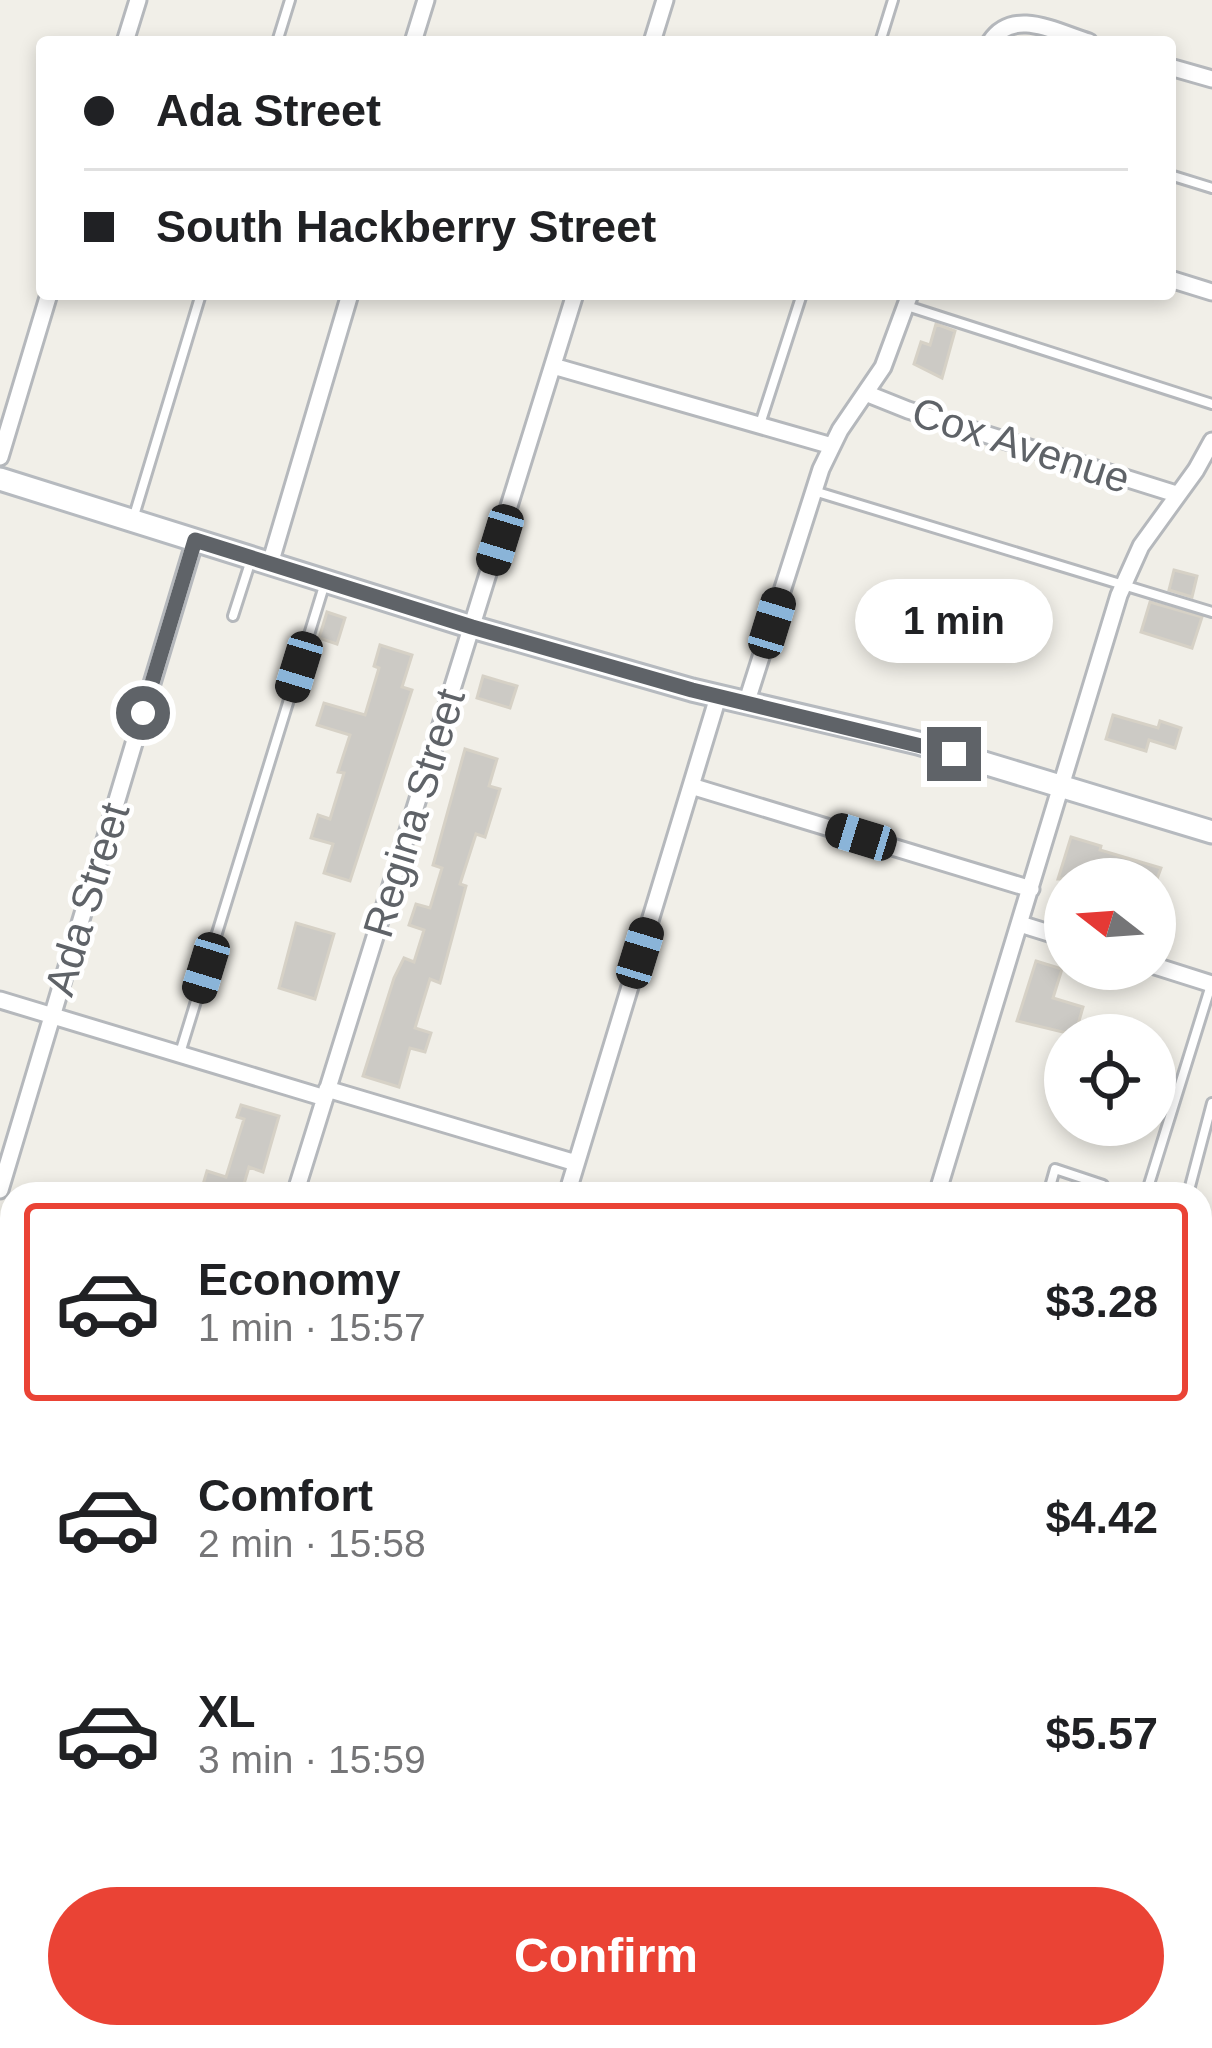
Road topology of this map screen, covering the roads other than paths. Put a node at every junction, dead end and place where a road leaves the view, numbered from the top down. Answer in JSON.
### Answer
{"nodes":[{"id":1,"x":138,"y":0,"type":"edge"},
{"id":2,"x":290,"y":0,"type":"edge"},
{"id":3,"x":426,"y":0,"type":"edge"},
{"id":4,"x":665,"y":0,"type":"edge"},
{"id":5,"x":892,"y":0,"type":"edge"},
{"id":6,"x":127,"y":36,"type":"edge"},
{"id":7,"x":279,"y":36,"type":"edge"},
{"id":8,"x":415,"y":36,"type":"edge"},
{"id":9,"x":654,"y":36,"type":"edge"},
{"id":10,"x":882,"y":36,"type":"edge"},
{"id":11,"x":996,"y":36,"type":"edge"},
{"id":12,"x":1070,"y":36,"type":"edge"},
{"id":13,"x":1176,"y":69,"type":"edge"},
{"id":14,"x":1212,"y":80,"type":"edge"},
{"id":15,"x":1176,"y":177,"type":"edge"},
{"id":16,"x":1212,"y":188,"type":"edge"},
{"id":17,"x":1176,"y":281,"type":"edge"},
{"id":18,"x":1212,"y":292,"type":"edge"},
{"id":19,"x":47,"y":300,"type":"edge"},
{"id":20,"x":199,"y":300,"type":"edge"},
{"id":21,"x":348,"y":300,"type":"edge"},
{"id":22,"x":573,"y":300,"type":"edge"},
{"id":23,"x":800,"y":300,"type":"edge"},
{"id":24,"x":909,"y":300,"type":"edge"},
{"id":25,"x":553,"y":366,"type":"junction"},
{"id":26,"x":868,"y":394,"type":"junction"},
{"id":27,"x":1212,"y":404,"type":"edge"},
{"id":28,"x":760,"y":425,"type":"junction"},
{"id":29,"x":1212,"y":441,"type":"edge"},
{"id":30,"x":832,"y":446,"type":"junction"},
{"id":31,"x":0,"y":457,"type":"edge"},
{"id":32,"x":0,"y":479,"type":"edge"},
{"id":33,"x":814,"y":491,"type":"junction"},
{"id":34,"x":1176,"y":494,"type":"junction"},
{"id":35,"x":132,"y":520,"type":"junction"},
{"id":36,"x":195,"y":540,"type":"junction"},
{"id":37,"x":261,"y":561,"type":"junction"},
{"id":38,"x":326,"y":581,"type":"junction"},
{"id":39,"x":1123,"y":585,"type":"junction"},
{"id":40,"x":1212,"y":612,"type":"edge"},
{"id":41,"x":233,"y":616,"type":"dead end"},
{"id":42,"x":472,"y":627,"type":"junction"},
{"id":43,"x":718,"y":697,"type":"junction"},
{"id":44,"x":746,"y":704,"type":"junction"},
{"id":45,"x":691,"y":786,"type":"junction"},
{"id":46,"x":1062,"y":786,"type":"junction"},
{"id":47,"x":1212,"y":832,"type":"edge"},
{"id":48,"x":1031,"y":889,"type":"junction"},
{"id":49,"x":1020,"y":924,"type":"junction"},
{"id":50,"x":1044,"y":931,"type":"edge"},
{"id":51,"x":1176,"y":973,"type":"edge"},
{"id":52,"x":1212,"y":984,"type":"edge"},
{"id":53,"x":0,"y":1000,"type":"edge"},
{"id":54,"x":52,"y":1016,"type":"junction"},
{"id":55,"x":179,"y":1054,"type":"junction"},
{"id":56,"x":326,"y":1093,"type":"junction"},
{"id":57,"x":1212,"y":1103,"type":"edge"},
{"id":58,"x":576,"y":1163,"type":"junction"},
{"id":59,"x":2,"y":1182,"type":"edge"},
{"id":60,"x":300,"y":1182,"type":"edge"},
{"id":61,"x":570,"y":1182,"type":"edge"},
{"id":62,"x":942,"y":1182,"type":"edge"},
{"id":63,"x":1051,"y":1182,"type":"edge"},
{"id":64,"x":1094,"y":1182,"type":"edge"},
{"id":65,"x":1150,"y":1182,"type":"edge"},
{"id":66,"x":1191,"y":1182,"type":"edge"}],
"edges":[{"from":1,"to":6,"type":"street"},
{"from":2,"to":7,"type":"lane"},
{"from":3,"to":8,"type":"street"},
{"from":4,"to":9,"type":"street"},
{"from":5,"to":10,"type":"lane"},
{"from":11,"to":12,"type":"street"},
{"from":13,"to":14,"type":"street"},
{"from":15,"to":16,"type":"lane"},
{"from":17,"to":18,"type":"street"},
{"from":19,"to":31,"type":"street"},
{"from":20,"to":35,"type":"lane"},
{"from":21,"to":37,"type":"street"},
{"from":22,"to":25,"type":"street","name":"Regina Street"},
{"from":23,"to":28,"type":"lane"},
{"from":24,"to":26,"type":"street"},
{"from":24,"to":27,"type":"lane"},
{"from":25,"to":28,"type":"street"},
{"from":25,"to":42,"type":"street","name":"Regina Street"},
{"from":26,"to":30,"type":"street"},
{"from":26,"to":34,"type":"street","name":"Cox Avenue"},
{"from":28,"to":30,"type":"street"},
{"from":29,"to":34,"type":"street"},
{"from":30,"to":33,"type":"street"},
{"from":32,"to":35,"type":"main road"},
{"from":33,"to":39,"type":"lane"},
{"from":33,"to":44,"type":"street"},
{"from":34,"to":39,"type":"street"},
{"from":35,"to":36,"type":"main road"},
{"from":36,"to":37,"type":"main road"},
{"from":36,"to":54,"type":"street","name":"Ada Street"},
{"from":37,"to":38,"type":"main road"},
{"from":37,"to":41,"type":"lane"},
{"from":38,"to":42,"type":"main road"},
{"from":38,"to":55,"type":"lane"},
{"from":39,"to":40,"type":"lane"},
{"from":39,"to":46,"type":"street"},
{"from":42,"to":43,"type":"main road"},
{"from":42,"to":56,"type":"street","name":"Regina Street"},
{"from":43,"to":44,"type":"main road"},
{"from":43,"to":45,"type":"street"},
{"from":44,"to":46,"type":"main road"},
{"from":45,"to":48,"type":"street"},
{"from":45,"to":58,"type":"street"},
{"from":46,"to":47,"type":"main road"},
{"from":46,"to":48,"type":"street"},
{"from":48,"to":49,"type":"street"},
{"from":49,"to":50,"type":"street"},
{"from":49,"to":62,"type":"street"},
{"from":51,"to":52,"type":"street"},
{"from":52,"to":65,"type":"lane"},
{"from":53,"to":54,"type":"street"},
{"from":54,"to":55,"type":"street"},
{"from":54,"to":59,"type":"street","name":"Ada Street"},
{"from":55,"to":56,"type":"street"},
{"from":56,"to":58,"type":"street"},
{"from":56,"to":60,"type":"street","name":"Regina Street"},
{"from":57,"to":66,"type":"lane"},
{"from":58,"to":61,"type":"street"},
{"from":63,"to":64,"type":"lane"}]}
